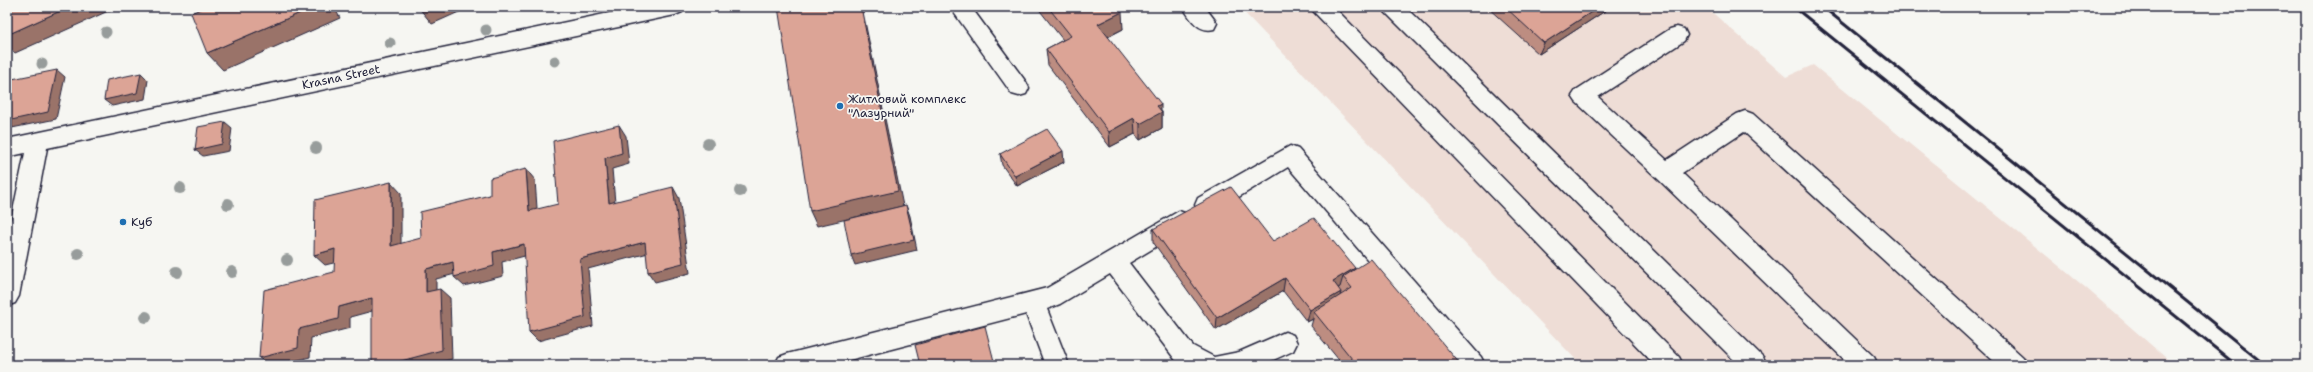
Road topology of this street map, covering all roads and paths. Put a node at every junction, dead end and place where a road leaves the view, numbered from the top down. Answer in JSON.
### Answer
{"nodes":[{"id":1,"x":675,"y":7,"type":"edge"},
{"id":2,"x":960,"y":7,"type":"edge"},
{"id":3,"x":1193,"y":7,"type":"edge"},
{"id":4,"x":1321,"y":7,"type":"edge"},
{"id":5,"x":1392,"y":7,"type":"edge"},
{"id":6,"x":1206,"y":23,"type":"dead end"},
{"id":7,"x":1678,"y":35,"type":"dead end"},
{"id":8,"x":1019,"y":88,"type":"dead end"},
{"id":9,"x":38,"y":141,"type":"junction"},
{"id":10,"x":7,"y":148,"type":"edge"},
{"id":11,"x":1666,"y":172,"type":"junction"},
{"id":12,"x":1113,"y":260,"type":"junction"},
{"id":13,"x":7,"y":296,"type":"edge"},
{"id":14,"x":1033,"y":302,"type":"junction"},
{"id":15,"x":1285,"y":343,"type":"dead end"},
{"id":16,"x":848,"y":357,"type":"edge"},
{"id":17,"x":787,"y":365,"type":"edge"},
{"id":18,"x":1057,"y":365,"type":"edge"},
{"id":19,"x":1206,"y":365,"type":"edge"},
{"id":20,"x":1222,"y":365,"type":"edge"},
{"id":21,"x":1473,"y":365,"type":"edge"},
{"id":22,"x":1671,"y":365,"type":"edge"},
{"id":23,"x":1755,"y":365,"type":"edge"},
{"id":24,"x":1866,"y":365,"type":"edge"},
{"id":25,"x":2015,"y":365,"type":"edge"}],
"edges":[{"from":1,"to":9,"type":"street","name":"Krasna Street"},
{"from":2,"to":8,"type":"street"},
{"from":3,"to":6,"type":"street"},
{"from":4,"to":22,"type":"street"},
{"from":5,"to":23,"type":"street"},
{"from":7,"to":11,"type":"street"},
{"from":9,"to":10,"type":"street","name":"Krasna Street"},
{"from":9,"to":13,"type":"street"},
{"from":11,"to":24,"type":"street"},
{"from":11,"to":25,"type":"street"},
{"from":12,"to":14,"type":"street"},
{"from":12,"to":19,"type":"street"},
{"from":12,"to":21,"type":"street"},
{"from":14,"to":16,"type":"street"},
{"from":14,"to":18,"type":"street"},
{"from":15,"to":20,"type":"street"},
{"from":16,"to":17,"type":"street"}]}
